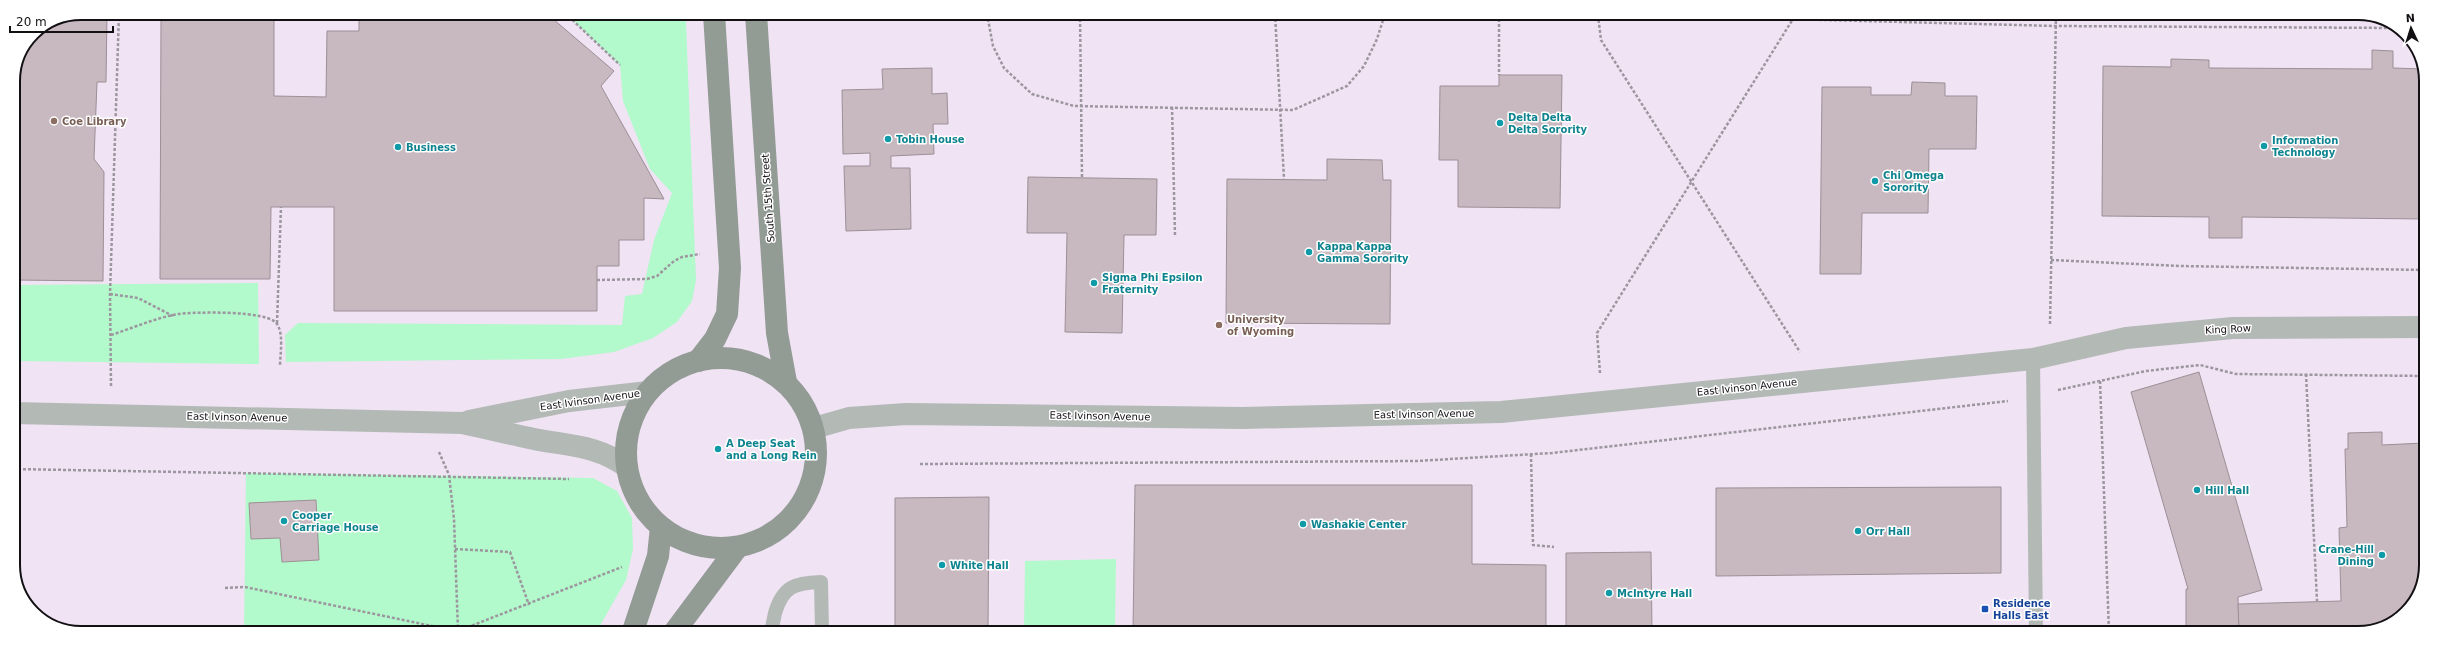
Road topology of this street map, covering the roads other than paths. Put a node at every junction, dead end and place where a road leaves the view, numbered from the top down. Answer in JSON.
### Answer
{"nodes":[{"id":1,"x":714,"y":20,"type":"edge"},
{"id":2,"x":756,"y":20,"type":"edge"},
{"id":3,"x":2419,"y":327,"type":"edge"},
{"id":4,"x":2041,"y":356,"type":"junction"},
{"id":5,"x":698,"y":361,"type":"junction"},
{"id":6,"x":786,"y":382,"type":"junction"},
{"id":7,"x":648,"y":392,"type":"junction"},
{"id":8,"x":20,"y":413,"type":"edge"},
{"id":9,"x":462,"y":422,"type":"junction"},
{"id":10,"x":814,"y":428,"type":"junction"},
{"id":11,"x":627,"y":467,"type":"junction"},
{"id":12,"x":661,"y":527,"type":"junction"},
{"id":13,"x":737,"y":548,"type":"junction"},
{"id":14,"x":635,"y":626,"type":"edge"},
{"id":15,"x":679,"y":626,"type":"edge"},
{"id":16,"x":773,"y":626,"type":"edge"},
{"id":17,"x":822,"y":626,"type":"edge"},
{"id":18,"x":2036,"y":626,"type":"edge"}],
"edges":[{"from":1,"to":5,"type":"main road","name":"South 15th Street"},
{"from":2,"to":6,"type":"main road","name":"South 15th Street"},
{"from":3,"to":4,"type":"street","name":"King Row"},
{"from":4,"to":10,"type":"street","name":"East Ivinson Avenue"},
{"from":4,"to":18,"type":"lane"},
{"from":5,"to":6,"type":"main road","name":"South 15th Street"},
{"from":5,"to":7,"type":"main road","name":"South 15th Street"},
{"from":6,"to":10,"type":"main road","name":"South 15th Street"},
{"from":7,"to":9,"type":"street","name":"East Ivinson Avenue"},
{"from":7,"to":11,"type":"main road","name":"South 15th Street"},
{"from":8,"to":9,"type":"street","name":"East Ivinson Avenue"},
{"from":9,"to":11,"type":"street","name":"East Ivinson Avenue"},
{"from":10,"to":13,"type":"main road","name":"South 15th Street"},
{"from":11,"to":12,"type":"main road","name":"South 15th Street"},
{"from":12,"to":13,"type":"main road","name":"South 15th Street"},
{"from":12,"to":14,"type":"main road"},
{"from":13,"to":15,"type":"main road"},
{"from":16,"to":17,"type":"lane"}]}
